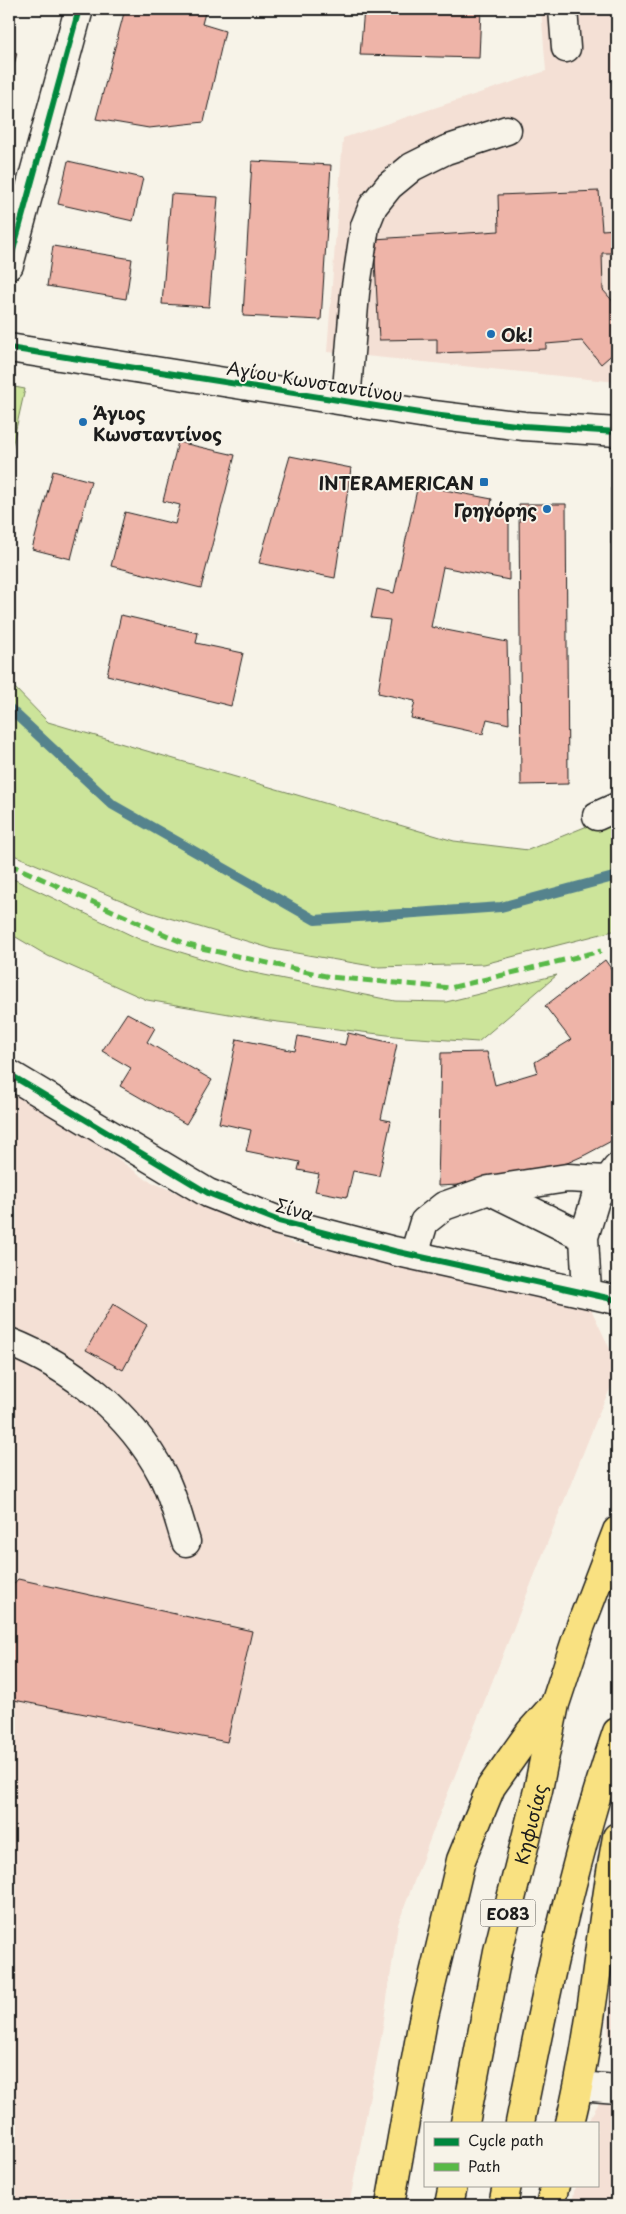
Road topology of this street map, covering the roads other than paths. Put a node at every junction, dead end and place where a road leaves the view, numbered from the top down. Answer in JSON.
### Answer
{"nodes":[{"id":1,"x":79,"y":9,"type":"edge"},
{"id":2,"x":563,"y":9,"type":"edge"},
{"id":3,"x":566,"y":48,"type":"dead end"},
{"id":4,"x":507,"y":130,"type":"dead end"},
{"id":5,"x":9,"y":265,"type":"edge"},
{"id":6,"x":9,"y":348,"type":"edge"},
{"id":7,"x":346,"y":401,"type":"junction"},
{"id":8,"x":617,"y":432,"type":"edge"},
{"id":9,"x":9,"y":1074,"type":"edge"},
{"id":10,"x":612,"y":1174,"type":"edge"},
{"id":11,"x":489,"y":1190,"type":"junction"},
{"id":12,"x":584,"y":1237,"type":"junction"},
{"id":13,"x":414,"y":1255,"type":"junction"},
{"id":14,"x":603,"y":1296,"type":"edge"},
{"id":15,"x":617,"y":1320,"type":"edge"},
{"id":16,"x":9,"y":1342,"type":"edge"},
{"id":17,"x":617,"y":1531,"type":"edge"},
{"id":18,"x":186,"y":1542,"type":"dead end"},
{"id":19,"x":555,"y":1704,"type":"junction"},
{"id":20,"x":617,"y":1732,"type":"edge"},
{"id":21,"x":617,"y":1744,"type":"edge"},
{"id":22,"x":617,"y":1837,"type":"edge"},
{"id":23,"x":579,"y":2086,"type":"junction"},
{"id":24,"x":617,"y":2089,"type":"edge"},
{"id":25,"x":465,"y":2122,"type":"edge"},
{"id":26,"x":520,"y":2122,"type":"edge"},
{"id":27,"x":570,"y":2122,"type":"edge"},
{"id":28,"x":452,"y":2186,"type":"edge"},
{"id":29,"x":507,"y":2186,"type":"edge"},
{"id":30,"x":555,"y":2186,"type":"edge"},
{"id":31,"x":390,"y":2205,"type":"edge"},
{"id":32,"x":449,"y":2205,"type":"edge"},
{"id":33,"x":503,"y":2205,"type":"edge"},
{"id":34,"x":550,"y":2205,"type":"edge"}],
"edges":[{"from":1,"to":5,"type":"street"},
{"from":2,"to":3,"type":"street"},
{"from":4,"to":7,"type":"street"},
{"from":6,"to":7,"type":"street","name":"Αγίου Κωνσταντίνου"},
{"from":7,"to":8,"type":"street","name":"Αγίου Κωνσταντίνου"},
{"from":9,"to":13,"type":"street","name":"Σίνα"},
{"from":10,"to":11,"type":"street"},
{"from":10,"to":12,"type":"street"},
{"from":11,"to":12,"type":"street"},
{"from":11,"to":13,"type":"street"},
{"from":12,"to":14,"type":"street"},
{"from":13,"to":14,"type":"street","name":"Σίνα"},
{"from":14,"to":15,"type":"street"},
{"from":16,"to":18,"type":"street"},
{"from":17,"to":19,"type":"main road","name":"Κηφισίας","number":"ΕΟ83"},
{"from":19,"to":25,"type":"main road","name":"Κηφισίας","number":"ΕΟ83"},
{"from":19,"to":31,"type":"main road"},
{"from":20,"to":21,"type":"main road"},
{"from":20,"to":26,"type":"main road","number":"ΕΟ83"},
{"from":22,"to":23,"type":"main road"},
{"from":23,"to":24,"type":"street"},
{"from":23,"to":27,"type":"main road"},
{"from":28,"to":32,"type":"main road"},
{"from":29,"to":33,"type":"main road"},
{"from":30,"to":34,"type":"main road"}]}
